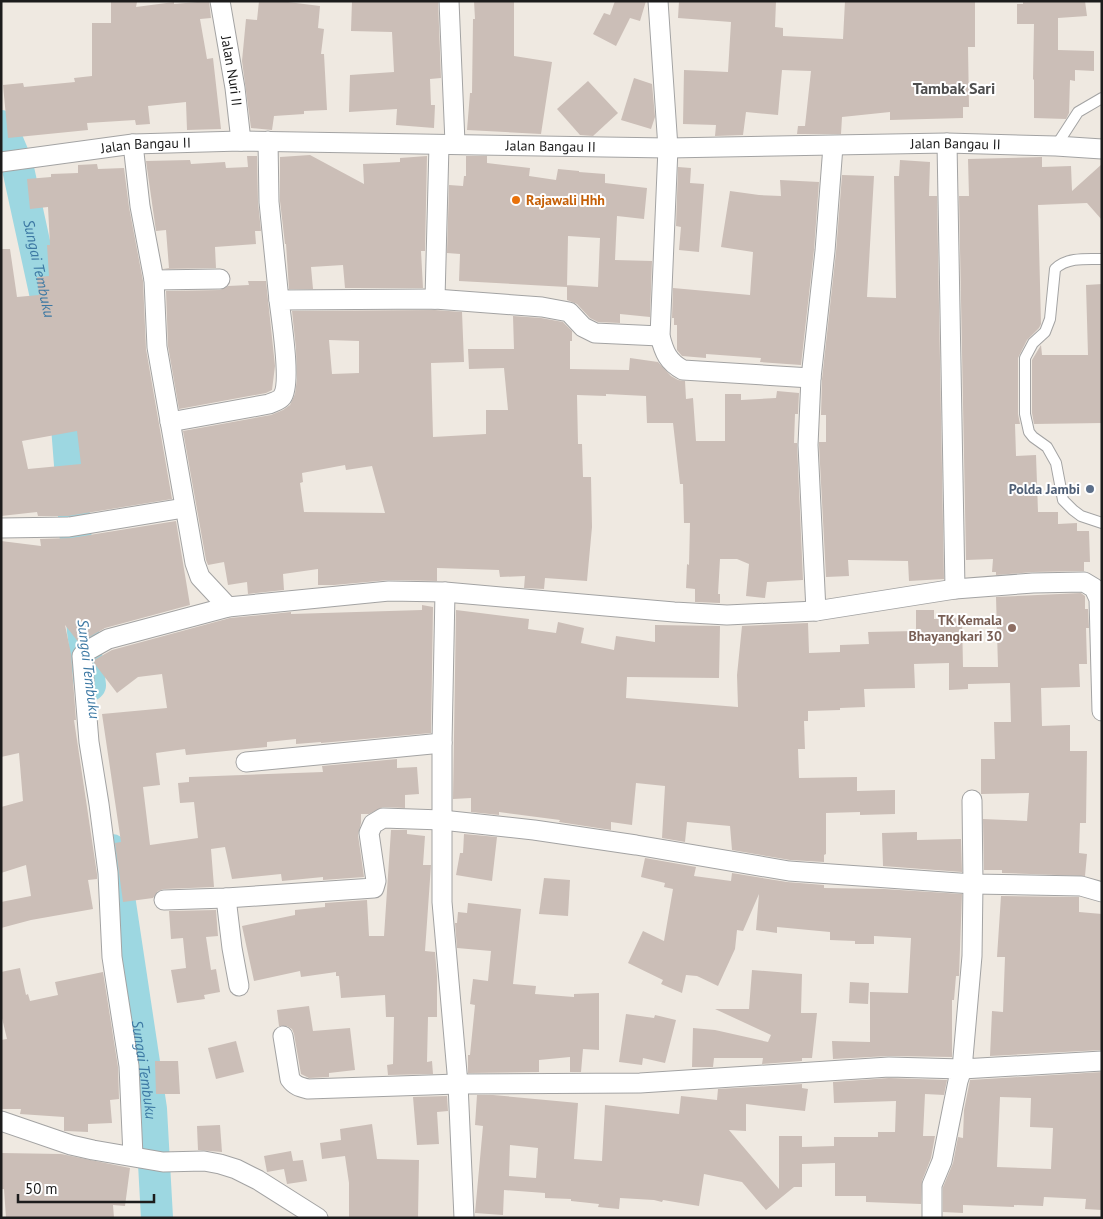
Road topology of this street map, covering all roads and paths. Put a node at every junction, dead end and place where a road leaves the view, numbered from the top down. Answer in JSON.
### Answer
{"nodes":[{"id":1,"x":220,"y":1,"type":"edge"},
{"id":2,"x":449,"y":1,"type":"edge"},
{"id":3,"x":658,"y":1,"type":"edge"},
{"id":4,"x":1102,"y":98,"type":"edge"},
{"id":5,"x":241,"y":141,"type":"junction"},
{"id":6,"x":268,"y":141,"type":"junction"},
{"id":7,"x":947,"y":143,"type":"junction"},
{"id":8,"x":133,"y":144,"type":"junction"},
{"id":9,"x":447,"y":144,"type":"junction"},
{"id":10,"x":833,"y":146,"type":"junction"},
{"id":11,"x":1056,"y":146,"type":"junction"},
{"id":12,"x":668,"y":148,"type":"junction"},
{"id":13,"x":1102,"y":148,"type":"edge"},
{"id":14,"x":12,"y":161,"type":"edge"},
{"id":15,"x":1102,"y":260,"type":"edge"},
{"id":16,"x":220,"y":279,"type":"dead end"},
{"id":17,"x":154,"y":280,"type":"junction"},
{"id":18,"x":435,"y":299,"type":"junction"},
{"id":19,"x":279,"y":300,"type":"junction"},
{"id":20,"x":660,"y":336,"type":"junction"},
{"id":21,"x":811,"y":378,"type":"junction"},
{"id":22,"x":170,"y":422,"type":"junction"},
{"id":23,"x":184,"y":508,"type":"junction"},
{"id":24,"x":1102,"y":523,"type":"edge"},
{"id":25,"x":1,"y":528,"type":"edge"},
{"id":26,"x":955,"y":589,"type":"junction"},
{"id":27,"x":445,"y":592,"type":"junction"},
{"id":28,"x":228,"y":607,"type":"junction"},
{"id":29,"x":816,"y":611,"type":"junction"},
{"id":30,"x":1102,"y":711,"type":"edge"},
{"id":31,"x":442,"y":743,"type":"junction"},
{"id":32,"x":246,"y":762,"type":"dead end"},
{"id":33,"x":972,"y":800,"type":"dead end"},
{"id":34,"x":442,"y":820,"type":"junction"},
{"id":35,"x":973,"y":884,"type":"junction"},
{"id":36,"x":1102,"y":892,"type":"edge"},
{"id":37,"x":226,"y":898,"type":"junction"},
{"id":38,"x":164,"y":900,"type":"dead end"},
{"id":39,"x":239,"y":986,"type":"dead end"},
{"id":40,"x":283,"y":1036,"type":"dead end"},
{"id":41,"x":1102,"y":1061,"type":"edge"},
{"id":42,"x":962,"y":1068,"type":"junction"},
{"id":43,"x":458,"y":1084,"type":"junction"},
{"id":44,"x":1,"y":1121,"type":"edge"},
{"id":45,"x":136,"y":1156,"type":"junction"},
{"id":46,"x":318,"y":1218,"type":"edge"},
{"id":47,"x":464,"y":1218,"type":"edge"},
{"id":48,"x":932,"y":1218,"type":"edge"}],
"edges":[{"from":1,"to":5,"type":"street","name":"Jalan Nuri II"},
{"from":2,"to":9,"type":"street"},
{"from":3,"to":12,"type":"street"},
{"from":4,"to":11,"type":"lane"},
{"from":5,"to":6,"type":"street","name":"Jalan Bangau II"},
{"from":5,"to":8,"type":"street","name":"Jalan Bangau II"},
{"from":6,"to":9,"type":"street","name":"Jalan Bangau II"},
{"from":6,"to":19,"type":"street"},
{"from":7,"to":10,"type":"street","name":"Jalan Bangau II"},
{"from":7,"to":11,"type":"street","name":"Jalan Bangau II"},
{"from":7,"to":26,"type":"street"},
{"from":8,"to":14,"type":"street","name":"Jalan Bangau II"},
{"from":8,"to":17,"type":"street"},
{"from":9,"to":12,"type":"street","name":"Jalan Bangau II"},
{"from":9,"to":18,"type":"street"},
{"from":10,"to":12,"type":"street","name":"Jalan Bangau II"},
{"from":10,"to":21,"type":"street"},
{"from":11,"to":13,"type":"street","name":"Jalan Bangau II"},
{"from":12,"to":20,"type":"street"},
{"from":15,"to":24,"type":"lane"},
{"from":16,"to":17,"type":"street"},
{"from":17,"to":22,"type":"street"},
{"from":18,"to":19,"type":"street"},
{"from":18,"to":20,"type":"street"},
{"from":19,"to":22,"type":"street"},
{"from":20,"to":21,"type":"street"},
{"from":21,"to":29,"type":"street"},
{"from":22,"to":23,"type":"street"},
{"from":23,"to":25,"type":"street"},
{"from":23,"to":28,"type":"street"},
{"from":26,"to":29,"type":"street"},
{"from":26,"to":30,"type":"street"},
{"from":27,"to":28,"type":"street"},
{"from":27,"to":29,"type":"street"},
{"from":27,"to":31,"type":"street"},
{"from":28,"to":45,"type":"street"},
{"from":31,"to":32,"type":"street"},
{"from":31,"to":34,"type":"street"},
{"from":33,"to":35,"type":"street"},
{"from":34,"to":35,"type":"street"},
{"from":34,"to":37,"type":"street"},
{"from":34,"to":43,"type":"street"},
{"from":35,"to":36,"type":"street"},
{"from":35,"to":42,"type":"street"},
{"from":37,"to":38,"type":"street"},
{"from":37,"to":39,"type":"street"},
{"from":40,"to":43,"type":"street"},
{"from":41,"to":42,"type":"street"},
{"from":42,"to":43,"type":"street"},
{"from":42,"to":48,"type":"street"},
{"from":43,"to":47,"type":"street"},
{"from":44,"to":45,"type":"street"},
{"from":45,"to":46,"type":"street"}]}
